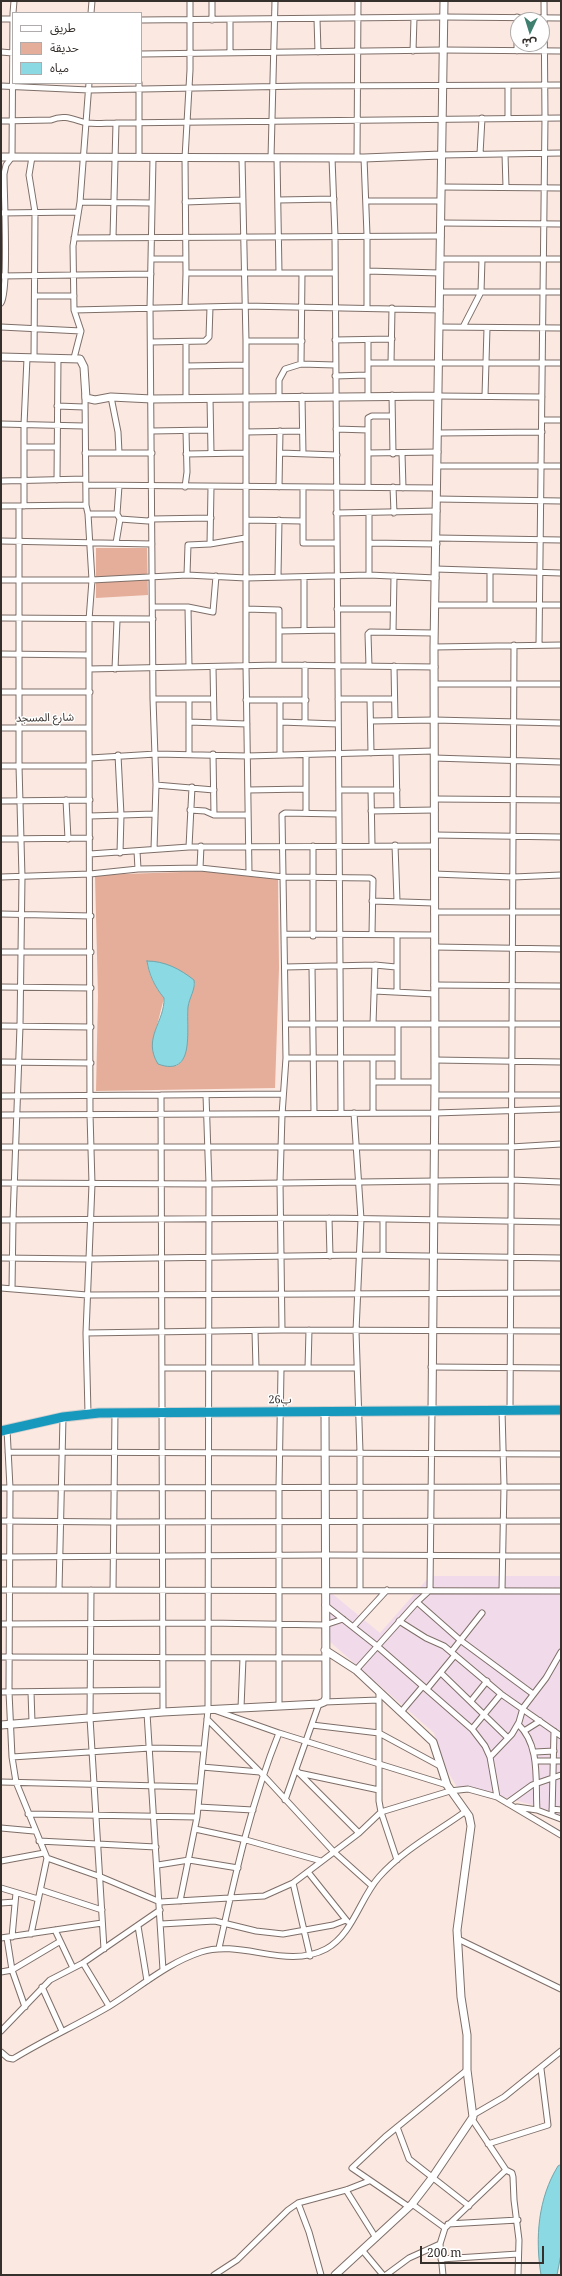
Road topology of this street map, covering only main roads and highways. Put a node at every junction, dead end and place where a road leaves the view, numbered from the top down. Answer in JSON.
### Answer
{"nodes":[{"id":1,"x":561,"y":1410,"type":"edge"},
{"id":2,"x":4,"y":1430,"type":"edge"}],
"edges":[{"from":1,"to":2,"type":"highway","name":"26ب"}]}
